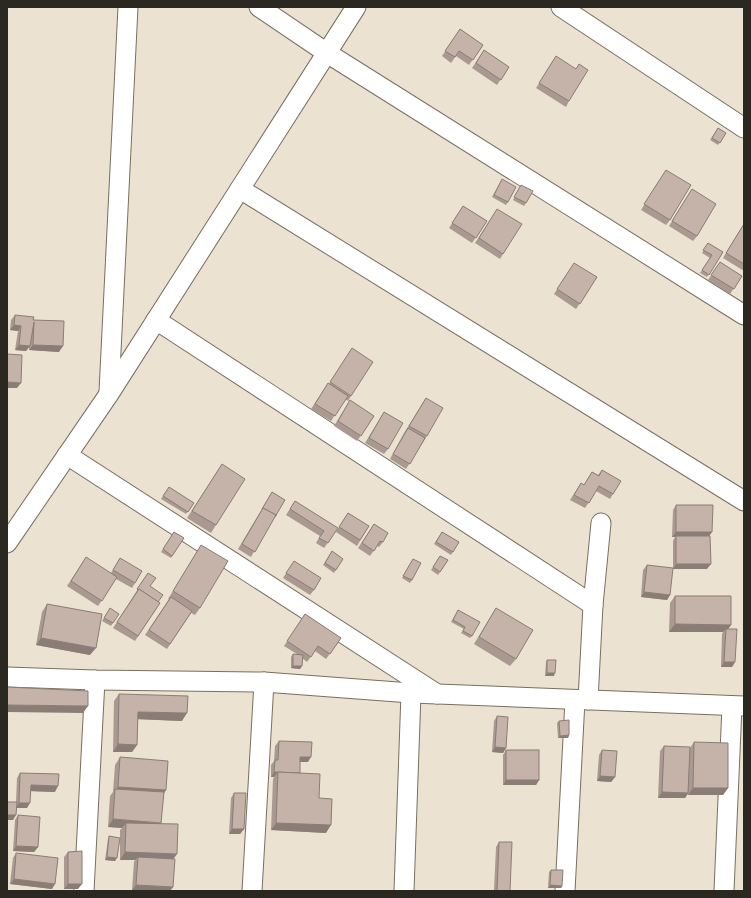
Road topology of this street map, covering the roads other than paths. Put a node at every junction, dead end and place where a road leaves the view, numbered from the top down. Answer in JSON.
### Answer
{"nodes":[{"id":1,"x":128,"y":7,"type":"edge"},
{"id":2,"x":259,"y":7,"type":"edge"},
{"id":3,"x":356,"y":7,"type":"edge"},
{"id":4,"x":561,"y":7,"type":"edge"},
{"id":5,"x":327,"y":53,"type":"junction"},
{"id":6,"x":744,"y":128,"type":"edge"},
{"id":7,"x":240,"y":189,"type":"junction"},
{"id":8,"x":744,"y":315,"type":"edge"},
{"id":9,"x":156,"y":320,"type":"junction"},
{"id":10,"x":109,"y":394,"type":"junction"},
{"id":11,"x":67,"y":455,"type":"junction"},
{"id":12,"x":744,"y":501,"type":"edge"},
{"id":13,"x":601,"y":523,"type":"dead end"},
{"id":14,"x":7,"y":544,"type":"edge"},
{"id":15,"x":593,"y":605,"type":"junction"},
{"id":16,"x":7,"y":677,"type":"edge"},
{"id":17,"x":95,"y":680,"type":"junction"},
{"id":18,"x":264,"y":682,"type":"junction"},
{"id":19,"x":411,"y":693,"type":"junction"},
{"id":20,"x":437,"y":694,"type":"junction"},
{"id":21,"x":582,"y":700,"type":"junction"},
{"id":22,"x":741,"y":704,"type":"edge"},
{"id":23,"x":84,"y":891,"type":"edge"},
{"id":24,"x":252,"y":891,"type":"edge"},
{"id":25,"x":404,"y":891,"type":"edge"},
{"id":26,"x":565,"y":891,"type":"edge"},
{"id":27,"x":724,"y":891,"type":"edge"}],
"edges":[{"from":1,"to":10,"type":"street"},
{"from":2,"to":5,"type":"street"},
{"from":3,"to":5,"type":"street"},
{"from":4,"to":6,"type":"street"},
{"from":5,"to":7,"type":"street"},
{"from":5,"to":8,"type":"street"},
{"from":7,"to":9,"type":"street"},
{"from":7,"to":12,"type":"street"},
{"from":9,"to":10,"type":"street"},
{"from":9,"to":15,"type":"street"},
{"from":10,"to":11,"type":"street"},
{"from":11,"to":14,"type":"street"},
{"from":11,"to":20,"type":"street"},
{"from":13,"to":15,"type":"street"},
{"from":15,"to":21,"type":"street"},
{"from":16,"to":17,"type":"street"},
{"from":17,"to":18,"type":"street"},
{"from":17,"to":23,"type":"street"},
{"from":18,"to":19,"type":"street"},
{"from":18,"to":24,"type":"street"},
{"from":19,"to":20,"type":"street"},
{"from":19,"to":25,"type":"street"},
{"from":20,"to":21,"type":"street"},
{"from":21,"to":22,"type":"street"},
{"from":21,"to":26,"type":"street"},
{"from":22,"to":27,"type":"street"}]}
